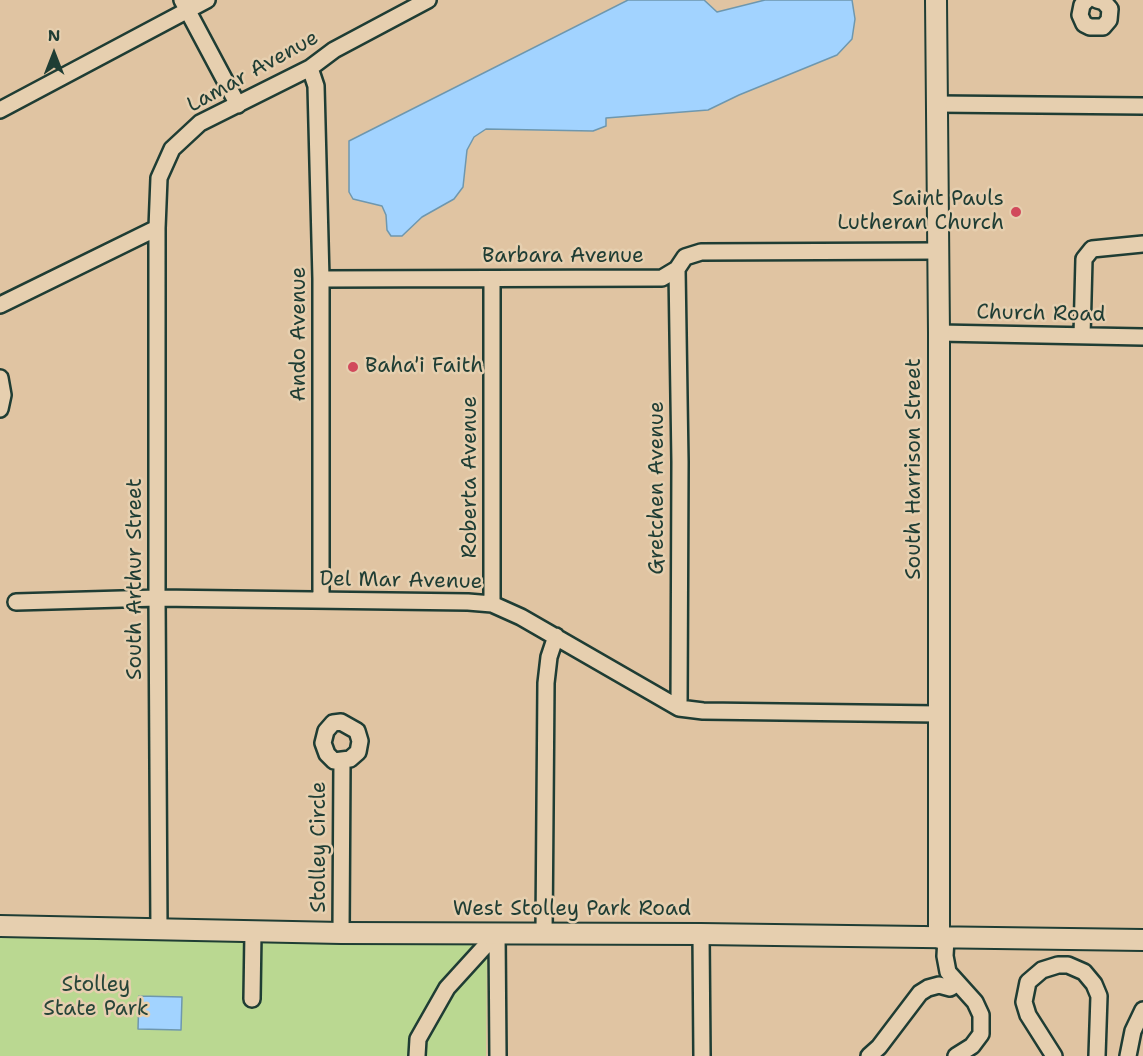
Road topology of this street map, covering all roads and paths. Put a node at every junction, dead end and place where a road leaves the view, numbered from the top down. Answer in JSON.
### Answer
{"nodes":[{"id":1,"x":207,"y":0,"type":"edge"},
{"id":2,"x":428,"y":0,"type":"edge"},
{"id":3,"x":936,"y":0,"type":"edge"},
{"id":4,"x":1087,"y":0,"type":"edge"},
{"id":5,"x":1095,"y":0,"type":"edge"},
{"id":6,"x":185,"y":5,"type":"edge"},
{"id":7,"x":310,"y":68,"type":"junction"},
{"id":8,"x":937,"y":104,"type":"junction"},
{"id":9,"x":238,"y":105,"type":"junction"},
{"id":10,"x":1143,"y":106,"type":"edge"},
{"id":11,"x":0,"y":110,"type":"edge"},
{"id":12,"x":157,"y":228,"type":"junction"},
{"id":13,"x":1143,"y":244,"type":"edge"},
{"id":14,"x":938,"y":251,"type":"junction"},
{"id":15,"x":677,"y":269,"type":"junction"},
{"id":16,"x":321,"y":279,"type":"junction"},
{"id":17,"x":492,"y":279,"type":"junction"},
{"id":18,"x":0,"y":305,"type":"edge"},
{"id":19,"x":939,"y":333,"type":"junction"},
{"id":20,"x":1082,"y":336,"type":"junction"},
{"id":21,"x":1143,"y":337,"type":"edge"},
{"id":22,"x":0,"y":378,"type":"edge"},
{"id":23,"x":0,"y":409,"type":"edge"},
{"id":24,"x":157,"y":598,"type":"junction"},
{"id":25,"x":321,"y":600,"type":"junction"},
{"id":26,"x":16,"y":602,"type":"dead end"},
{"id":27,"x":492,"y":604,"type":"junction"},
{"id":28,"x":556,"y":636,"type":"junction"},
{"id":29,"x":679,"y":708,"type":"junction"},
{"id":30,"x":938,"y":714,"type":"junction"},
{"id":31,"x":342,"y":761,"type":"dead end"},
{"id":32,"x":0,"y":926,"type":"edge"},
{"id":33,"x":159,"y":930,"type":"junction"},
{"id":34,"x":253,"y":932,"type":"junction"},
{"id":35,"x":341,"y":933,"type":"junction"},
{"id":36,"x":497,"y":933,"type":"junction"},
{"id":37,"x":544,"y":933,"type":"junction"},
{"id":38,"x":701,"y":934,"type":"junction"},
{"id":39,"x":942,"y":938,"type":"junction"},
{"id":40,"x":1143,"y":940,"type":"edge"},
{"id":41,"x":958,"y":983,"type":"junction"},
{"id":42,"x":252,"y":999,"type":"dead end"},
{"id":43,"x":1143,"y":1010,"type":"edge"},
{"id":44,"x":877,"y":1053,"type":"edge"},
{"id":45,"x":417,"y":1056,"type":"edge"},
{"id":46,"x":498,"y":1056,"type":"edge"},
{"id":47,"x":702,"y":1056,"type":"edge"},
{"id":48,"x":956,"y":1056,"type":"edge"},
{"id":49,"x":1054,"y":1056,"type":"edge"},
{"id":50,"x":1097,"y":1056,"type":"edge"},
{"id":51,"x":1128,"y":1056,"type":"edge"}],
"edges":[{"from":1,"to":6,"type":"street"},
{"from":2,"to":7,"type":"street","name":"Lamar Avenue"},
{"from":3,"to":8,"type":"main road","name":"South Harrison Street"},
{"from":4,"to":5,"type":"street"},
{"from":6,"to":9,"type":"street"},
{"from":6,"to":11,"type":"street"},
{"from":7,"to":9,"type":"street","name":"Lamar Avenue"},
{"from":7,"to":16,"type":"street","name":"Ando Avenue"},
{"from":8,"to":10,"type":"street"},
{"from":8,"to":14,"type":"main road","name":"South Harrison Street"},
{"from":9,"to":12,"type":"street","name":"Lamar Avenue"},
{"from":12,"to":18,"type":"street"},
{"from":12,"to":24,"type":"street","name":"South Arthur Street"},
{"from":13,"to":20,"type":"street"},
{"from":14,"to":15,"type":"street","name":"Barbara Avenue"},
{"from":14,"to":19,"type":"main road","name":"South Harrison Street"},
{"from":15,"to":17,"type":"street","name":"Barbara Avenue"},
{"from":15,"to":29,"type":"street","name":"Gretchen Avenue"},
{"from":16,"to":17,"type":"street","name":"Barbara Avenue"},
{"from":16,"to":25,"type":"street","name":"Ando Avenue"},
{"from":17,"to":27,"type":"street","name":"Roberta Avenue"},
{"from":19,"to":20,"type":"street","name":"Church Road"},
{"from":19,"to":30,"type":"main road","name":"South Harrison Street"},
{"from":20,"to":21,"type":"street","name":"Church Road"},
{"from":22,"to":23,"type":"street"},
{"from":24,"to":25,"type":"street","name":"Del Mar Avenue"},
{"from":24,"to":26,"type":"street","name":"Del Mar Avenue"},
{"from":24,"to":33,"type":"street","name":"South Arthur Street"},
{"from":25,"to":27,"type":"street","name":"Del Mar Avenue"},
{"from":27,"to":28,"type":"street","name":"Del Mar Avenue"},
{"from":28,"to":29,"type":"street","name":"Del Mar Avenue"},
{"from":28,"to":37,"type":"street"},
{"from":29,"to":30,"type":"street","name":"Del Mar Avenue"},
{"from":30,"to":39,"type":"main road","name":"South Harrison Street"},
{"from":31,"to":35,"type":"street","name":"Stolley Circle"},
{"from":32,"to":33,"type":"main road","name":"West Stolley Park Road"},
{"from":33,"to":34,"type":"main road","name":"West Stolley Park Road"},
{"from":34,"to":35,"type":"main road","name":"West Stolley Park Road"},
{"from":34,"to":42,"type":"street"},
{"from":35,"to":36,"type":"main road","name":"West Stolley Park Road"},
{"from":36,"to":37,"type":"main road","name":"West Stolley Park Road"},
{"from":36,"to":45,"type":"street"},
{"from":36,"to":46,"type":"street"},
{"from":37,"to":38,"type":"main road","name":"West Stolley Park Road"},
{"from":38,"to":39,"type":"main road","name":"West Stolley Park Road"},
{"from":38,"to":47,"type":"street"},
{"from":39,"to":40,"type":"main road","name":"West Stolley Park Road"},
{"from":39,"to":41,"type":"street"},
{"from":41,"to":44,"type":"street"},
{"from":41,"to":48,"type":"street"},
{"from":43,"to":51,"type":"street"},
{"from":49,"to":50,"type":"street"}]}
